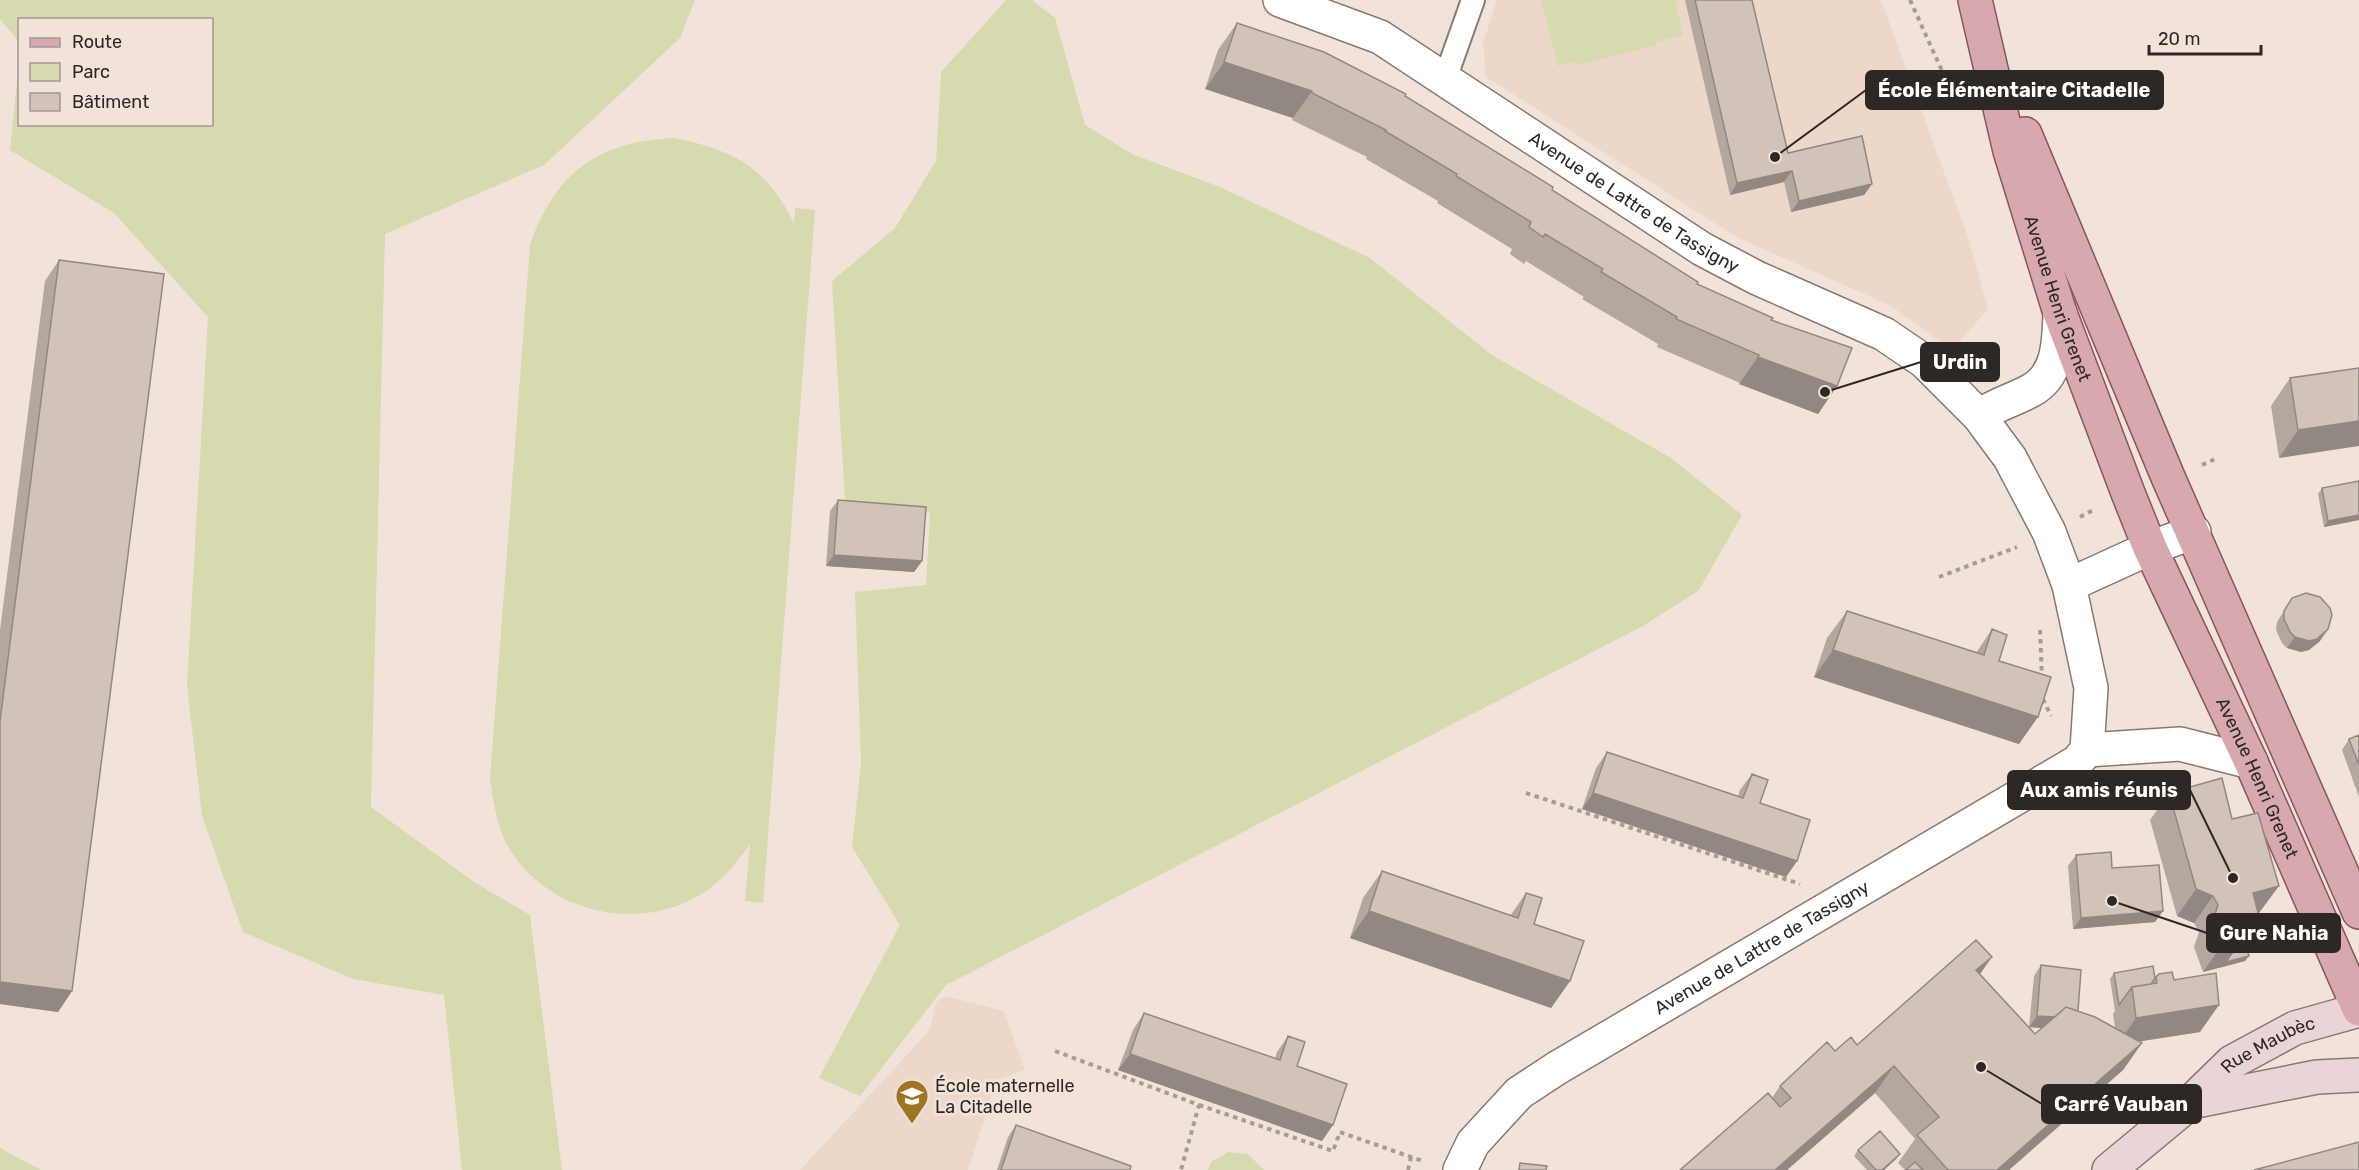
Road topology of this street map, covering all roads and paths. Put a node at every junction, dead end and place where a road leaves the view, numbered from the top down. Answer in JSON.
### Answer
{"nodes":[{"id":1,"x":1280,"y":0,"type":"edge"},
{"id":2,"x":1473,"y":0,"type":"edge"},
{"id":3,"x":1910,"y":0,"type":"edge"},
{"id":4,"x":1975,"y":0,"type":"edge"},
{"id":5,"x":1987,"y":44,"type":"junction"},
{"id":6,"x":1445,"y":79,"type":"junction"},
{"id":7,"x":1957,"y":104,"type":"dead end"},
{"id":8,"x":2060,"y":313,"type":"junction"},
{"id":9,"x":1979,"y":416,"type":"junction"},
{"id":10,"x":2194,"y":532,"type":"junction"},
{"id":11,"x":2012,"y":536,"type":"dead end"},
{"id":12,"x":2150,"y":548,"type":"junction"},
{"id":13,"x":2020,"y":558,"type":"dead end"},
{"id":14,"x":2069,"y":585,"type":"junction"},
{"id":15,"x":2039,"y":623,"type":"dead end"},
{"id":16,"x":2082,"y":756,"type":"junction"},
{"id":17,"x":2251,"y":762,"type":"junction"},
{"id":18,"x":1526,"y":794,"type":"dead end"},
{"id":19,"x":2359,"y":912,"type":"edge"},
{"id":20,"x":1824,"y":913,"type":"junction"},
{"id":21,"x":2359,"y":1010,"type":"edge"},
{"id":22,"x":1055,"y":1051,"type":"dead end"},
{"id":23,"x":2359,"y":1075,"type":"edge"},
{"id":24,"x":2191,"y":1102,"type":"junction"},
{"id":25,"x":1199,"y":1105,"type":"junction"},
{"id":26,"x":1411,"y":1157,"type":"junction"},
{"id":27,"x":1445,"y":1167,"type":"edge"},
{"id":28,"x":1181,"y":1170,"type":"edge"},
{"id":29,"x":1408,"y":1170,"type":"edge"},
{"id":30,"x":2109,"y":1170,"type":"edge"}],
"edges":[{"from":1,"to":6,"type":"street","name":"Avenue de Lattre de Tassigny"},
{"from":2,"to":6,"type":"lane"},
{"from":3,"to":7,"type":"path"},
{"from":4,"to":5,"type":"main road","name":"Avenue Henri Grenet"},
{"from":5,"to":8,"type":"main road","name":"Avenue Henri Grenet"},
{"from":5,"to":10,"type":"main road","name":"Avenue Henri Grenet"},
{"from":6,"to":9,"type":"street","name":"Avenue de Lattre de Tassigny"},
{"from":8,"to":9,"type":"street"},
{"from":8,"to":12,"type":"main road","name":"Avenue Henri Grenet"},
{"from":9,"to":14,"type":"street","name":"Avenue de Lattre de Tassigny"},
{"from":10,"to":12,"type":"street"},
{"from":10,"to":19,"type":"main road","name":"Avenue Henri Grenet"},
{"from":11,"to":13,"type":"path"},
{"from":12,"to":14,"type":"street"},
{"from":12,"to":17,"type":"main road","name":"Avenue Henri Grenet"},
{"from":14,"to":16,"type":"street","name":"Avenue de Lattre de Tassigny"},
{"from":15,"to":16,"type":"path"},
{"from":16,"to":17,"type":"street","name":"Avenue de Lattre de Tassigny"},
{"from":16,"to":20,"type":"street","name":"Avenue de Lattre de Tassigny"},
{"from":17,"to":21,"type":"main road","name":"Avenue Henri Grenet"},
{"from":18,"to":20,"type":"path"},
{"from":20,"to":27,"type":"street","name":"Avenue de Lattre de Tassigny"},
{"from":21,"to":24,"type":"main road","name":"Rue Maubèc"},
{"from":22,"to":25,"type":"path"},
{"from":23,"to":24,"type":"main road","name":"Rue Maubèc"},
{"from":24,"to":30,"type":"main road","name":"Rue Maubèc"},
{"from":25,"to":26,"type":"path"},
{"from":25,"to":28,"type":"path"},
{"from":26,"to":27,"type":"path"},
{"from":26,"to":29,"type":"path"}]}
